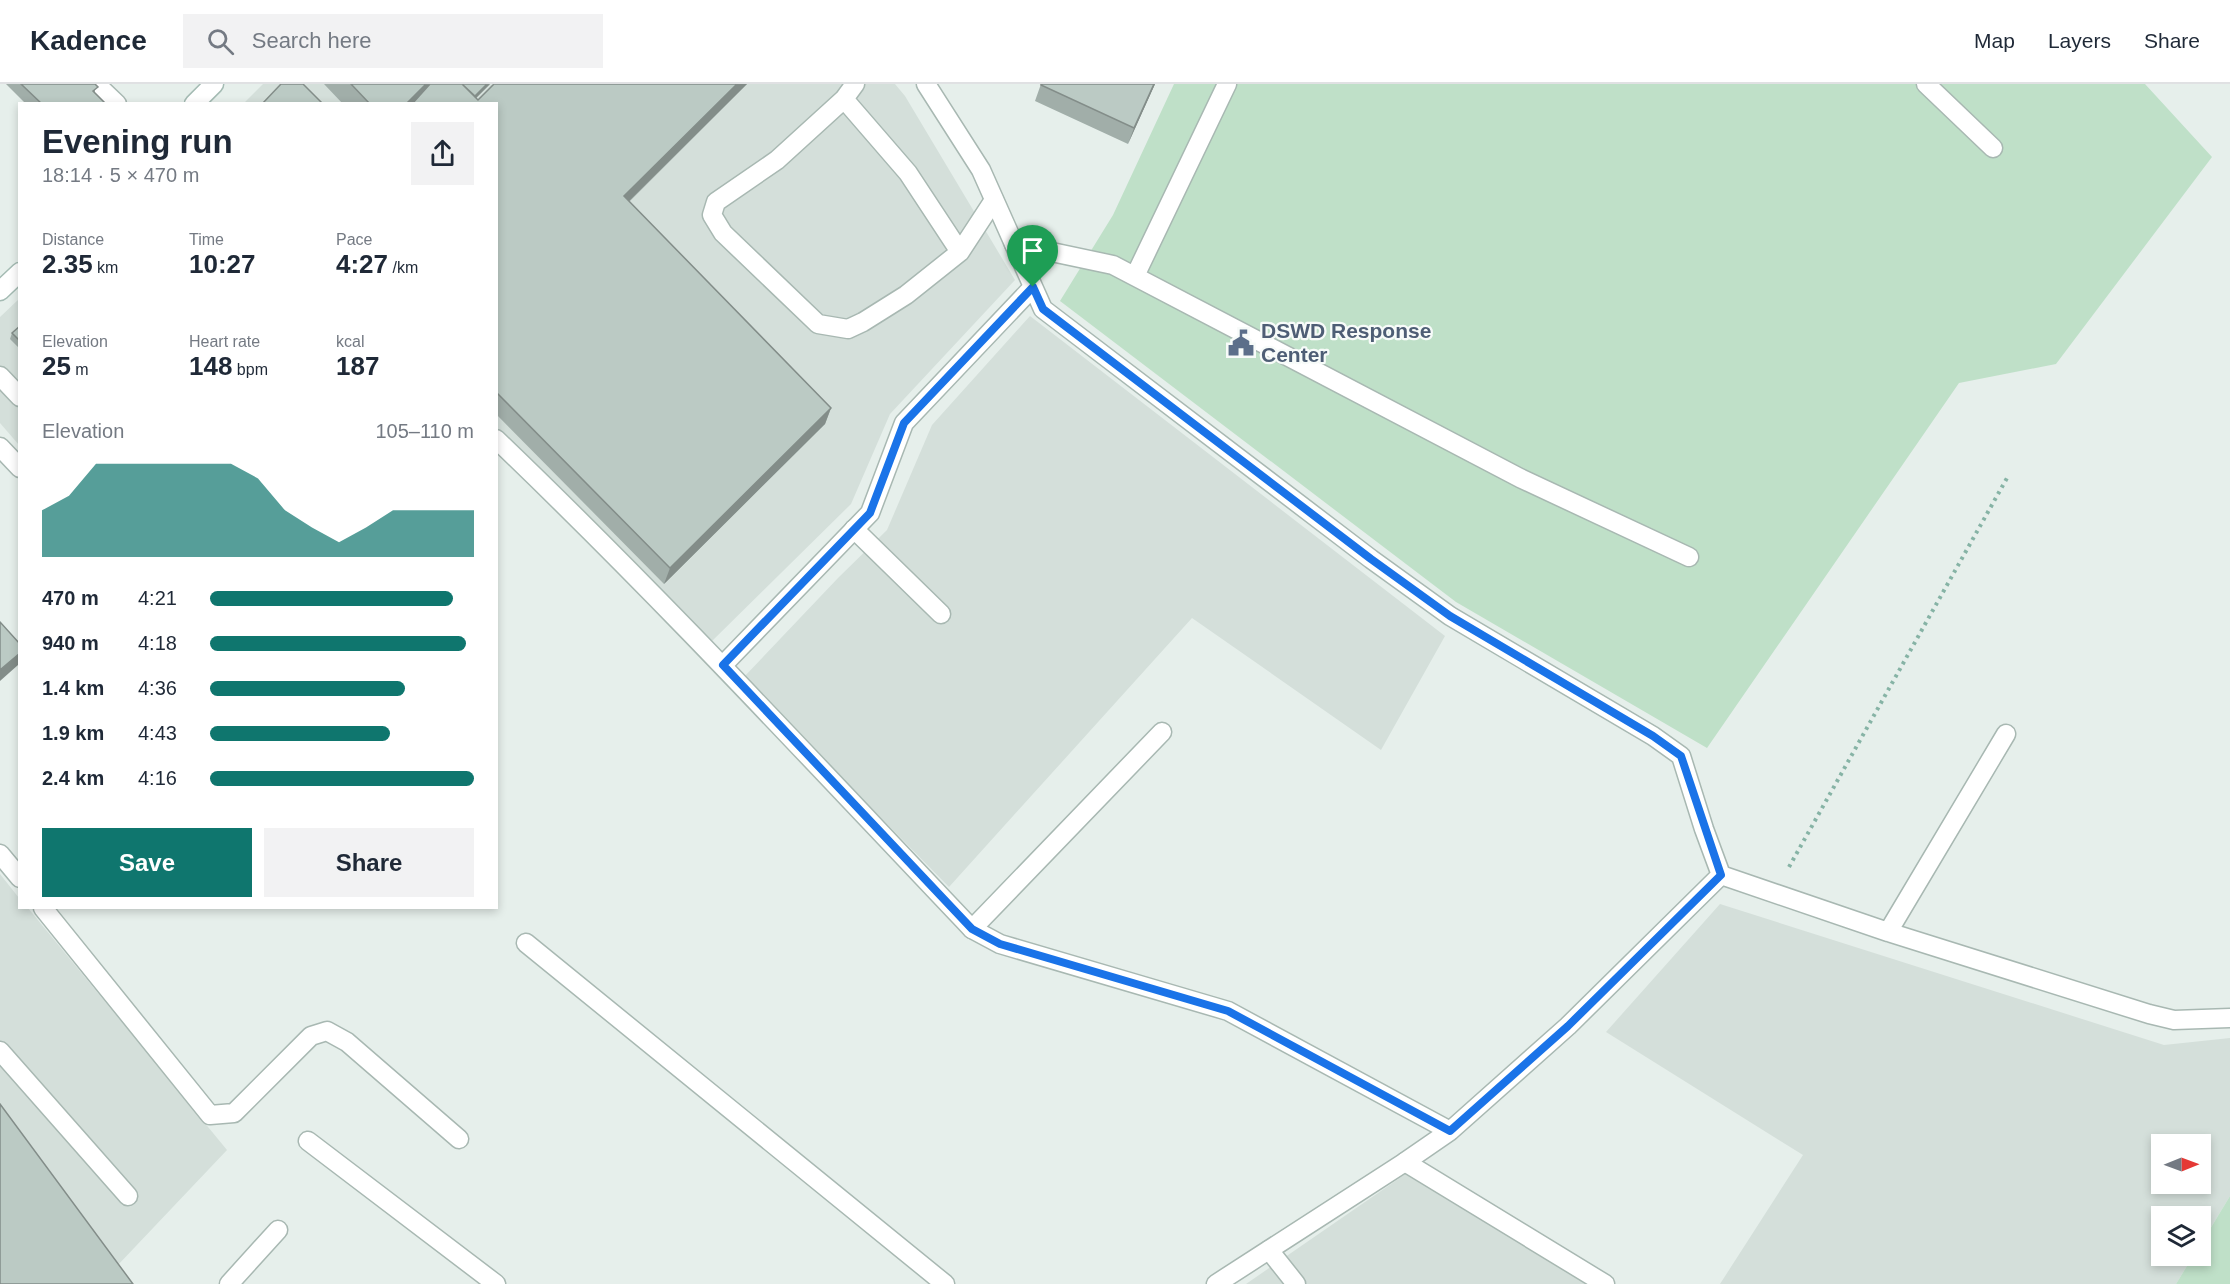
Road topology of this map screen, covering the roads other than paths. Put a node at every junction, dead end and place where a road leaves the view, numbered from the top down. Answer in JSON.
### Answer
{"nodes":[{"id":1,"x":96,"y":84,"type":"edge"},
{"id":2,"x":214,"y":84,"type":"edge"},
{"id":3,"x":926,"y":84,"type":"edge"},
{"id":4,"x":1227,"y":84,"type":"edge"},
{"id":5,"x":1926,"y":84,"type":"edge"},
{"id":6,"x":849,"y":92,"type":"edge"},
{"id":7,"x":115,"y":102,"type":"edge"},
{"id":8,"x":196,"y":102,"type":"edge"},
{"id":9,"x":1993,"y":147,"type":"dead end"},
{"id":10,"x":994,"y":200,"type":"junction"},
{"id":11,"x":1014,"y":244,"type":"junction"},
{"id":12,"x":960,"y":252,"type":"junction"},
{"id":13,"x":18,"y":274,"type":"edge"},
{"id":14,"x":1135,"y":276,"type":"junction"},
{"id":15,"x":1033,"y":287,"type":"junction"},
{"id":16,"x":0,"y":291,"type":"edge"},
{"id":17,"x":0,"y":376,"type":"edge"},
{"id":18,"x":18,"y":393,"type":"edge"},
{"id":19,"x":498,"y":442,"type":"edge"},
{"id":20,"x":0,"y":447,"type":"edge"},
{"id":21,"x":18,"y":466,"type":"edge"},
{"id":22,"x":854,"y":529,"type":"junction"},
{"id":23,"x":1689,"y":557,"type":"dead end"},
{"id":24,"x":941,"y":614,"type":"dead end"},
{"id":25,"x":723,"y":665,"type":"junction"},
{"id":26,"x":1162,"y":732,"type":"dead end"},
{"id":27,"x":2006,"y":734,"type":"dead end"},
{"id":28,"x":0,"y":854,"type":"edge"},
{"id":29,"x":1721,"y":875,"type":"junction"},
{"id":30,"x":18,"y":876,"type":"edge"},
{"id":31,"x":44,"y":909,"type":"edge"},
{"id":32,"x":972,"y":929,"type":"junction"},
{"id":33,"x":1888,"y":932,"type":"junction"},
{"id":34,"x":526,"y":943,"type":"dead end"},
{"id":35,"x":2230,"y":1018,"type":"edge"},
{"id":36,"x":0,"y":1051,"type":"edge"},
{"id":37,"x":1450,"y":1131,"type":"junction"},
{"id":38,"x":459,"y":1139,"type":"dead end"},
{"id":39,"x":308,"y":1141,"type":"dead end"},
{"id":40,"x":1405,"y":1162,"type":"junction"},
{"id":41,"x":128,"y":1196,"type":"dead end"},
{"id":42,"x":278,"y":1230,"type":"dead end"},
{"id":43,"x":1269,"y":1250,"type":"junction"},
{"id":44,"x":229,"y":1284,"type":"edge"},
{"id":45,"x":496,"y":1284,"type":"edge"},
{"id":46,"x":945,"y":1284,"type":"edge"},
{"id":47,"x":1216,"y":1284,"type":"edge"},
{"id":48,"x":1296,"y":1284,"type":"edge"},
{"id":49,"x":1605,"y":1284,"type":"edge"}],
"edges":[{"from":1,"to":7,"type":"street"},
{"from":2,"to":8,"type":"street"},
{"from":3,"to":10,"type":"street"},
{"from":4,"to":14,"type":"street"},
{"from":5,"to":9,"type":"street"},
{"from":6,"to":12,"type":"street"},
{"from":6,"to":12,"type":"street"},
{"from":10,"to":11,"type":"street"},
{"from":10,"to":12,"type":"street"},
{"from":11,"to":14,"type":"street"},
{"from":11,"to":15,"type":"street"},
{"from":13,"to":16,"type":"street"},
{"from":14,"to":23,"type":"street"},
{"from":15,"to":22,"type":"street"},
{"from":15,"to":29,"type":"street"},
{"from":17,"to":18,"type":"street"},
{"from":19,"to":25,"type":"street"},
{"from":20,"to":21,"type":"street"},
{"from":22,"to":24,"type":"street"},
{"from":22,"to":25,"type":"street"},
{"from":25,"to":32,"type":"street"},
{"from":26,"to":32,"type":"street"},
{"from":27,"to":33,"type":"street"},
{"from":28,"to":30,"type":"street"},
{"from":29,"to":33,"type":"street"},
{"from":29,"to":37,"type":"street"},
{"from":31,"to":38,"type":"street"},
{"from":32,"to":37,"type":"street"},
{"from":33,"to":35,"type":"street"},
{"from":34,"to":46,"type":"street"},
{"from":36,"to":41,"type":"street"},
{"from":37,"to":40,"type":"street"},
{"from":39,"to":45,"type":"street"},
{"from":40,"to":43,"type":"street"},
{"from":40,"to":49,"type":"street"},
{"from":42,"to":44,"type":"street"},
{"from":43,"to":47,"type":"street"},
{"from":43,"to":48,"type":"street"}]}
